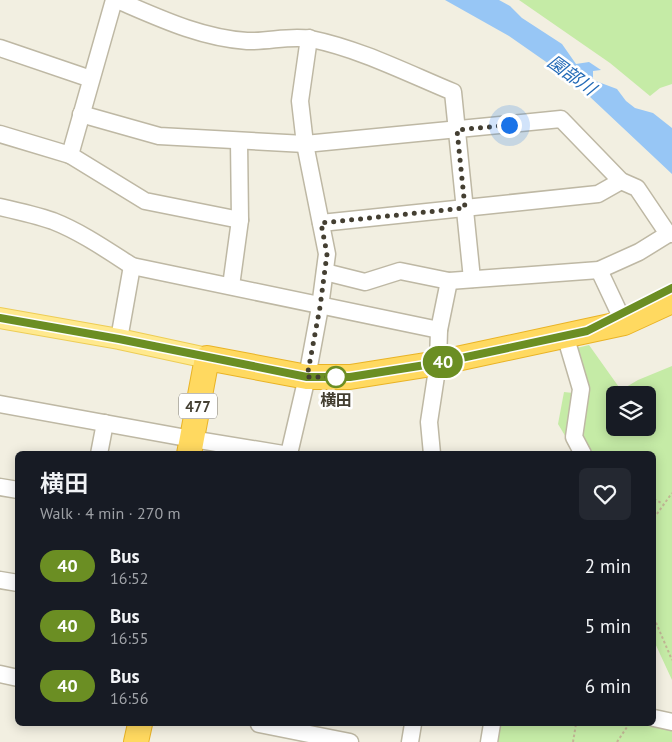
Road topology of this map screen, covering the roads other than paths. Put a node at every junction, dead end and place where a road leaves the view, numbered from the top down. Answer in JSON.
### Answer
{"nodes":[{"id":1,"x":116,"y":0,"type":"edge"},
{"id":2,"x":309,"y":38,"type":"junction"},
{"id":3,"x":0,"y":48,"type":"edge"},
{"id":4,"x":91,"y":79,"type":"junction"},
{"id":5,"x":81,"y":114,"type":"junction"},
{"id":6,"x":457,"y":130,"type":"junction"},
{"id":7,"x":0,"y":134,"type":"edge"},
{"id":8,"x":239,"y":141,"type":"junction"},
{"id":9,"x":305,"y":144,"type":"junction"},
{"id":10,"x":70,"y":155,"type":"junction"},
{"id":11,"x":621,"y":181,"type":"junction"},
{"id":12,"x":0,"y":207,"type":"edge"},
{"id":13,"x":465,"y":208,"type":"junction"},
{"id":14,"x":240,"y":220,"type":"junction"},
{"id":15,"x":321,"y":223,"type":"junction"},
{"id":16,"x":670,"y":234,"type":"edge"},
{"id":17,"x":132,"y":266,"type":"junction"},
{"id":18,"x":599,"y":270,"type":"junction"},
{"id":19,"x":325,"y":272,"type":"junction"},
{"id":20,"x":472,"y":278,"type":"junction"},
{"id":21,"x":449,"y":281,"type":"junction"},
{"id":22,"x":231,"y":286,"type":"junction"},
{"id":23,"x":672,"y":288,"type":"edge"},
{"id":24,"x":672,"y":301,"type":"edge"},
{"id":25,"x":320,"y":307,"type":"junction"},
{"id":26,"x":0,"y":318,"type":"edge"},
{"id":27,"x":622,"y":319,"type":"junction"},
{"id":28,"x":439,"y":330,"type":"junction"},
{"id":29,"x":576,"y":333,"type":"junction"},
{"id":30,"x":119,"y":339,"type":"junction"},
{"id":31,"x":207,"y":358,"type":"junction"},
{"id":32,"x":438,"y":363,"type":"junction"},
{"id":33,"x":307,"y":377,"type":"junction"},
{"id":34,"x":0,"y":404,"type":"edge"},
{"id":35,"x":105,"y":423,"type":"junction"},
{"id":36,"x":191,"y":447,"type":"edge"},
{"id":37,"x":100,"y":451,"type":"edge"},
{"id":38,"x":244,"y":451,"type":"edge"},
{"id":39,"x":290,"y":451,"type":"edge"},
{"id":40,"x":432,"y":451,"type":"edge"},
{"id":41,"x":581,"y":451,"type":"edge"},
{"id":42,"x":0,"y":487,"type":"edge"},
{"id":43,"x":15,"y":490,"type":"edge"},
{"id":44,"x":0,"y":580,"type":"edge"},
{"id":45,"x":15,"y":583,"type":"edge"},
{"id":46,"x":0,"y":674,"type":"edge"},
{"id":47,"x":15,"y":677,"type":"edge"},
{"id":48,"x":656,"y":718,"type":"edge"},
{"id":49,"x":672,"y":722,"type":"edge"},
{"id":50,"x":140,"y":726,"type":"edge"},
{"id":51,"x":270,"y":726,"type":"edge"},
{"id":52,"x":413,"y":726,"type":"edge"},
{"id":53,"x":492,"y":726,"type":"edge"},
{"id":54,"x":136,"y":742,"type":"edge"},
{"id":55,"x":350,"y":742,"type":"edge"},
{"id":56,"x":410,"y":742,"type":"edge"},
{"id":57,"x":489,"y":742,"type":"edge"}],
"edges":[{"from":1,"to":2,"type":"street"},
{"from":1,"to":4,"type":"street"},
{"from":2,"to":6,"type":"street"},
{"from":2,"to":9,"type":"street"},
{"from":3,"to":4,"type":"street"},
{"from":4,"to":5,"type":"street"},
{"from":5,"to":8,"type":"street"},
{"from":5,"to":10,"type":"street"},
{"from":6,"to":9,"type":"street"},
{"from":6,"to":11,"type":"street"},
{"from":6,"to":13,"type":"street"},
{"from":7,"to":10,"type":"street"},
{"from":8,"to":9,"type":"street"},
{"from":8,"to":14,"type":"street"},
{"from":9,"to":15,"type":"street"},
{"from":10,"to":14,"type":"street"},
{"from":11,"to":13,"type":"street"},
{"from":11,"to":16,"type":"street"},
{"from":12,"to":17,"type":"street"},
{"from":13,"to":15,"type":"street"},
{"from":13,"to":20,"type":"street"},
{"from":14,"to":22,"type":"street"},
{"from":15,"to":19,"type":"street"},
{"from":16,"to":18,"type":"street"},
{"from":17,"to":22,"type":"street"},
{"from":17,"to":30,"type":"street"},
{"from":18,"to":20,"type":"street"},
{"from":18,"to":27,"type":"street"},
{"from":19,"to":21,"type":"street"},
{"from":19,"to":25,"type":"street"},
{"from":20,"to":21,"type":"street"},
{"from":21,"to":28,"type":"street"},
{"from":22,"to":25,"type":"street"},
{"from":23,"to":27,"type":"highway"},
{"from":24,"to":27,"type":"highway"},
{"from":25,"to":28,"type":"street"},
{"from":25,"to":33,"type":"street"},
{"from":26,"to":30,"type":"main road"},
{"from":27,"to":29,"type":"highway"},
{"from":28,"to":32,"type":"street"},
{"from":29,"to":32,"type":"highway"},
{"from":29,"to":41,"type":"street"},
{"from":30,"to":31,"type":"main road"},
{"from":31,"to":33,"type":"highway"},
{"from":31,"to":36,"type":"highway","number":"477"},
{"from":32,"to":33,"type":"highway"},
{"from":32,"to":40,"type":"street"},
{"from":33,"to":39,"type":"street"},
{"from":34,"to":35,"type":"street"},
{"from":35,"to":36,"type":"street"},
{"from":35,"to":37,"type":"street"},
{"from":36,"to":38,"type":"street"},
{"from":42,"to":43,"type":"street"},
{"from":44,"to":45,"type":"street"},
{"from":46,"to":47,"type":"street"},
{"from":48,"to":49,"type":"street"},
{"from":50,"to":54,"type":"highway"},
{"from":51,"to":55,"type":"street"},
{"from":52,"to":56,"type":"street"},
{"from":53,"to":57,"type":"street"}]}
